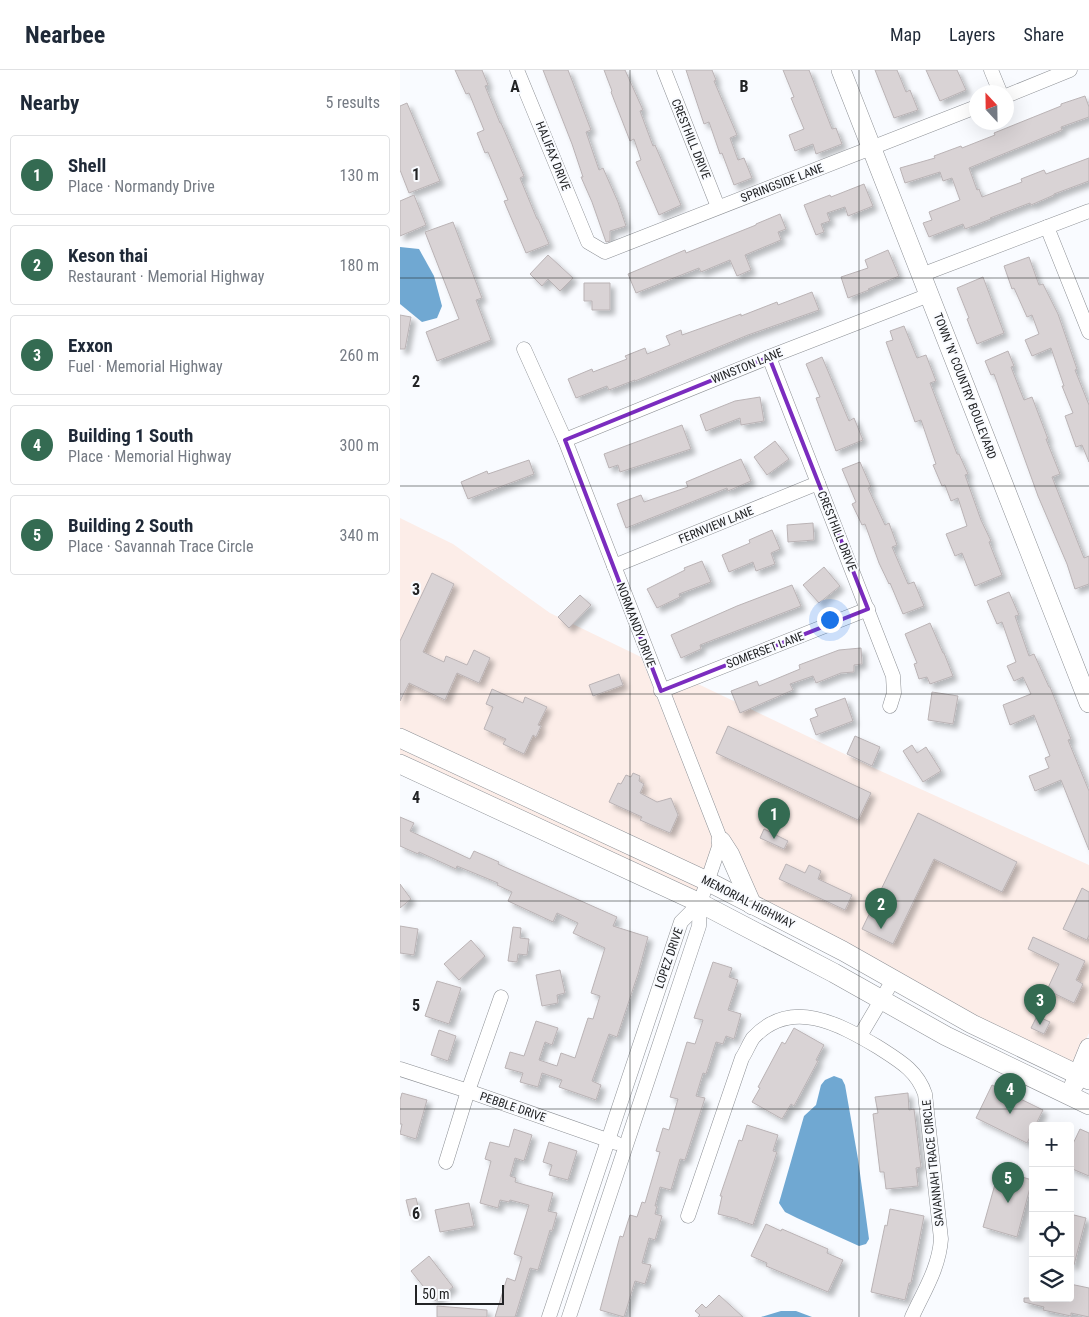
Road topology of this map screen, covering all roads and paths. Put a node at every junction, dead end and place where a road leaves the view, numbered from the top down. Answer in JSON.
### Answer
{"nodes":[{"id":1,"x":517,"y":70,"type":"edge"},
{"id":2,"x":664,"y":70,"type":"edge"},
{"id":3,"x":842,"y":70,"type":"edge"},
{"id":4,"x":991,"y":70,"type":"edge"},
{"id":5,"x":1070,"y":70,"type":"edge"},
{"id":6,"x":997,"y":85,"type":"edge"},
{"id":7,"x":1014,"y":93,"type":"edge"},
{"id":8,"x":969,"y":110,"type":"edge"},
{"id":9,"x":872,"y":148,"type":"junction"},
{"id":10,"x":718,"y":207,"type":"junction"},
{"id":11,"x":1089,"y":212,"type":"edge"},
{"id":12,"x":1047,"y":227,"type":"junction"},
{"id":13,"x":588,"y":242,"type":"joint"},
{"id":14,"x":921,"y":275,"type":"junction"},
{"id":15,"x":929,"y":294,"type":"junction"},
{"id":16,"x":1089,"y":332,"type":"edge"},
{"id":17,"x":524,"y":350,"type":"dead end"},
{"id":18,"x":769,"y":357,"type":"junction"},
{"id":19,"x":565,"y":440,"type":"junction"},
{"id":20,"x":818,"y":483,"type":"junction"},
{"id":21,"x":614,"y":566,"type":"junction"},
{"id":22,"x":868,"y":609,"type":"junction"},
{"id":23,"x":661,"y":691,"type":"junction"},
{"id":24,"x":1089,"y":703,"type":"edge"},
{"id":25,"x":890,"y":706,"type":"dead end"},
{"id":26,"x":400,"y":738,"type":"edge"},
{"id":27,"x":400,"y":764,"type":"edge"},
{"id":28,"x":720,"y":841,"type":"junction"},
{"id":29,"x":707,"y":881,"type":"junction"},
{"id":30,"x":700,"y":904,"type":"junction"},
{"id":31,"x":752,"y":905,"type":"junction"},
{"id":32,"x":893,"y":980,"type":"junction"},
{"id":33,"x":501,"y":997,"type":"dead end"},
{"id":34,"x":881,"y":1000,"type":"junction"},
{"id":35,"x":860,"y":1036,"type":"junction"},
{"id":36,"x":1089,"y":1048,"type":"edge"},
{"id":37,"x":400,"y":1069,"type":"edge"},
{"id":38,"x":1083,"y":1078,"type":"edge"},
{"id":39,"x":468,"y":1091,"type":"junction"},
{"id":40,"x":1070,"y":1096,"type":"junction"},
{"id":41,"x":1089,"y":1105,"type":"edge"},
{"id":42,"x":608,"y":1140,"type":"junction"},
{"id":43,"x":626,"y":1146,"type":"junction"},
{"id":44,"x":446,"y":1162,"type":"dead end"},
{"id":45,"x":688,"y":1216,"type":"dead end"},
{"id":46,"x":550,"y":1317,"type":"edge"},
{"id":47,"x":569,"y":1317,"type":"edge"},
{"id":48,"x":912,"y":1317,"type":"edge"}],
"edges":[{"from":1,"to":13,"type":"street","name":"HALIFAX DRIVE"},
{"from":2,"to":10,"type":"street","name":"CRESTHILL DRIVE"},
{"from":3,"to":9,"type":"main road","name":"TOWN 'N' COUNTRY BOULEVARD"},
{"from":4,"to":6,"type":"street"},
{"from":5,"to":7,"type":"street"},
{"from":8,"to":9,"type":"street","name":"SPRINGSIDE LANE"},
{"from":9,"to":10,"type":"street","name":"SPRINGSIDE LANE"},
{"from":9,"to":14,"type":"main road","name":"TOWN 'N' COUNTRY BOULEVARD"},
{"from":10,"to":13,"type":"street","name":"SPRINGSIDE LANE"},
{"from":11,"to":12,"type":"street"},
{"from":12,"to":14,"type":"street"},
{"from":12,"to":16,"type":"street"},
{"from":14,"to":15,"type":"main road","name":"TOWN 'N' COUNTRY BOULEVARD"},
{"from":15,"to":18,"type":"street","name":"WINSTON LANE"},
{"from":15,"to":24,"type":"main road","name":"TOWN 'N' COUNTRY BOULEVARD"},
{"from":17,"to":19,"type":"street","name":"NORMANDY DRIVE"},
{"from":18,"to":19,"type":"street","name":"WINSTON LANE"},
{"from":18,"to":20,"type":"street","name":"CRESTHILL DRIVE"},
{"from":19,"to":21,"type":"street","name":"NORMANDY DRIVE"},
{"from":20,"to":21,"type":"street","name":"FERNVIEW LANE"},
{"from":20,"to":22,"type":"street","name":"CRESTHILL DRIVE"},
{"from":21,"to":23,"type":"street","name":"NORMANDY DRIVE"},
{"from":22,"to":23,"type":"street","name":"SOMERSET LANE"},
{"from":22,"to":25,"type":"street","name":"CRESTHILL DRIVE"},
{"from":23,"to":28,"type":"street","name":"NORMANDY DRIVE"},
{"from":26,"to":29,"type":"main road","name":"MEMORIAL HIGHWAY"},
{"from":27,"to":30,"type":"main road","name":"MEMORIAL HIGHWAY"},
{"from":28,"to":29,"type":"street"},
{"from":28,"to":31,"type":"main road"},
{"from":29,"to":30,"type":"street"},
{"from":29,"to":31,"type":"main road","name":"MEMORIAL HIGHWAY"},
{"from":30,"to":34,"type":"main road","name":"MEMORIAL HIGHWAY"},
{"from":30,"to":42,"type":"street","name":"LOPEZ DRIVE"},
{"from":30,"to":43,"type":"street","name":"LOPEZ DRIVE"},
{"from":31,"to":32,"type":"main road","name":"MEMORIAL HIGHWAY"},
{"from":32,"to":34,"type":"street"},
{"from":32,"to":38,"type":"main road","name":"MEMORIAL HIGHWAY"},
{"from":33,"to":39,"type":"street"},
{"from":34,"to":35,"type":"street"},
{"from":34,"to":40,"type":"main road","name":"MEMORIAL HIGHWAY"},
{"from":35,"to":45,"type":"street","name":"SAVANNAH TRACE CIRCLE"},
{"from":35,"to":48,"type":"street","name":"SAVANNAH TRACE CIRCLE"},
{"from":36,"to":38,"type":"main road"},
{"from":37,"to":39,"type":"street","name":"PEBBLE DRIVE"},
{"from":38,"to":40,"type":"main road"},
{"from":39,"to":42,"type":"street","name":"PEBBLE DRIVE"},
{"from":39,"to":44,"type":"street"},
{"from":40,"to":41,"type":"main road","name":"MEMORIAL HIGHWAY"},
{"from":42,"to":43,"type":"street","name":"PEBBLE DRIVE"},
{"from":42,"to":46,"type":"street","name":"LOPEZ DRIVE"},
{"from":43,"to":47,"type":"street","name":"LOPEZ DRIVE"}]}
